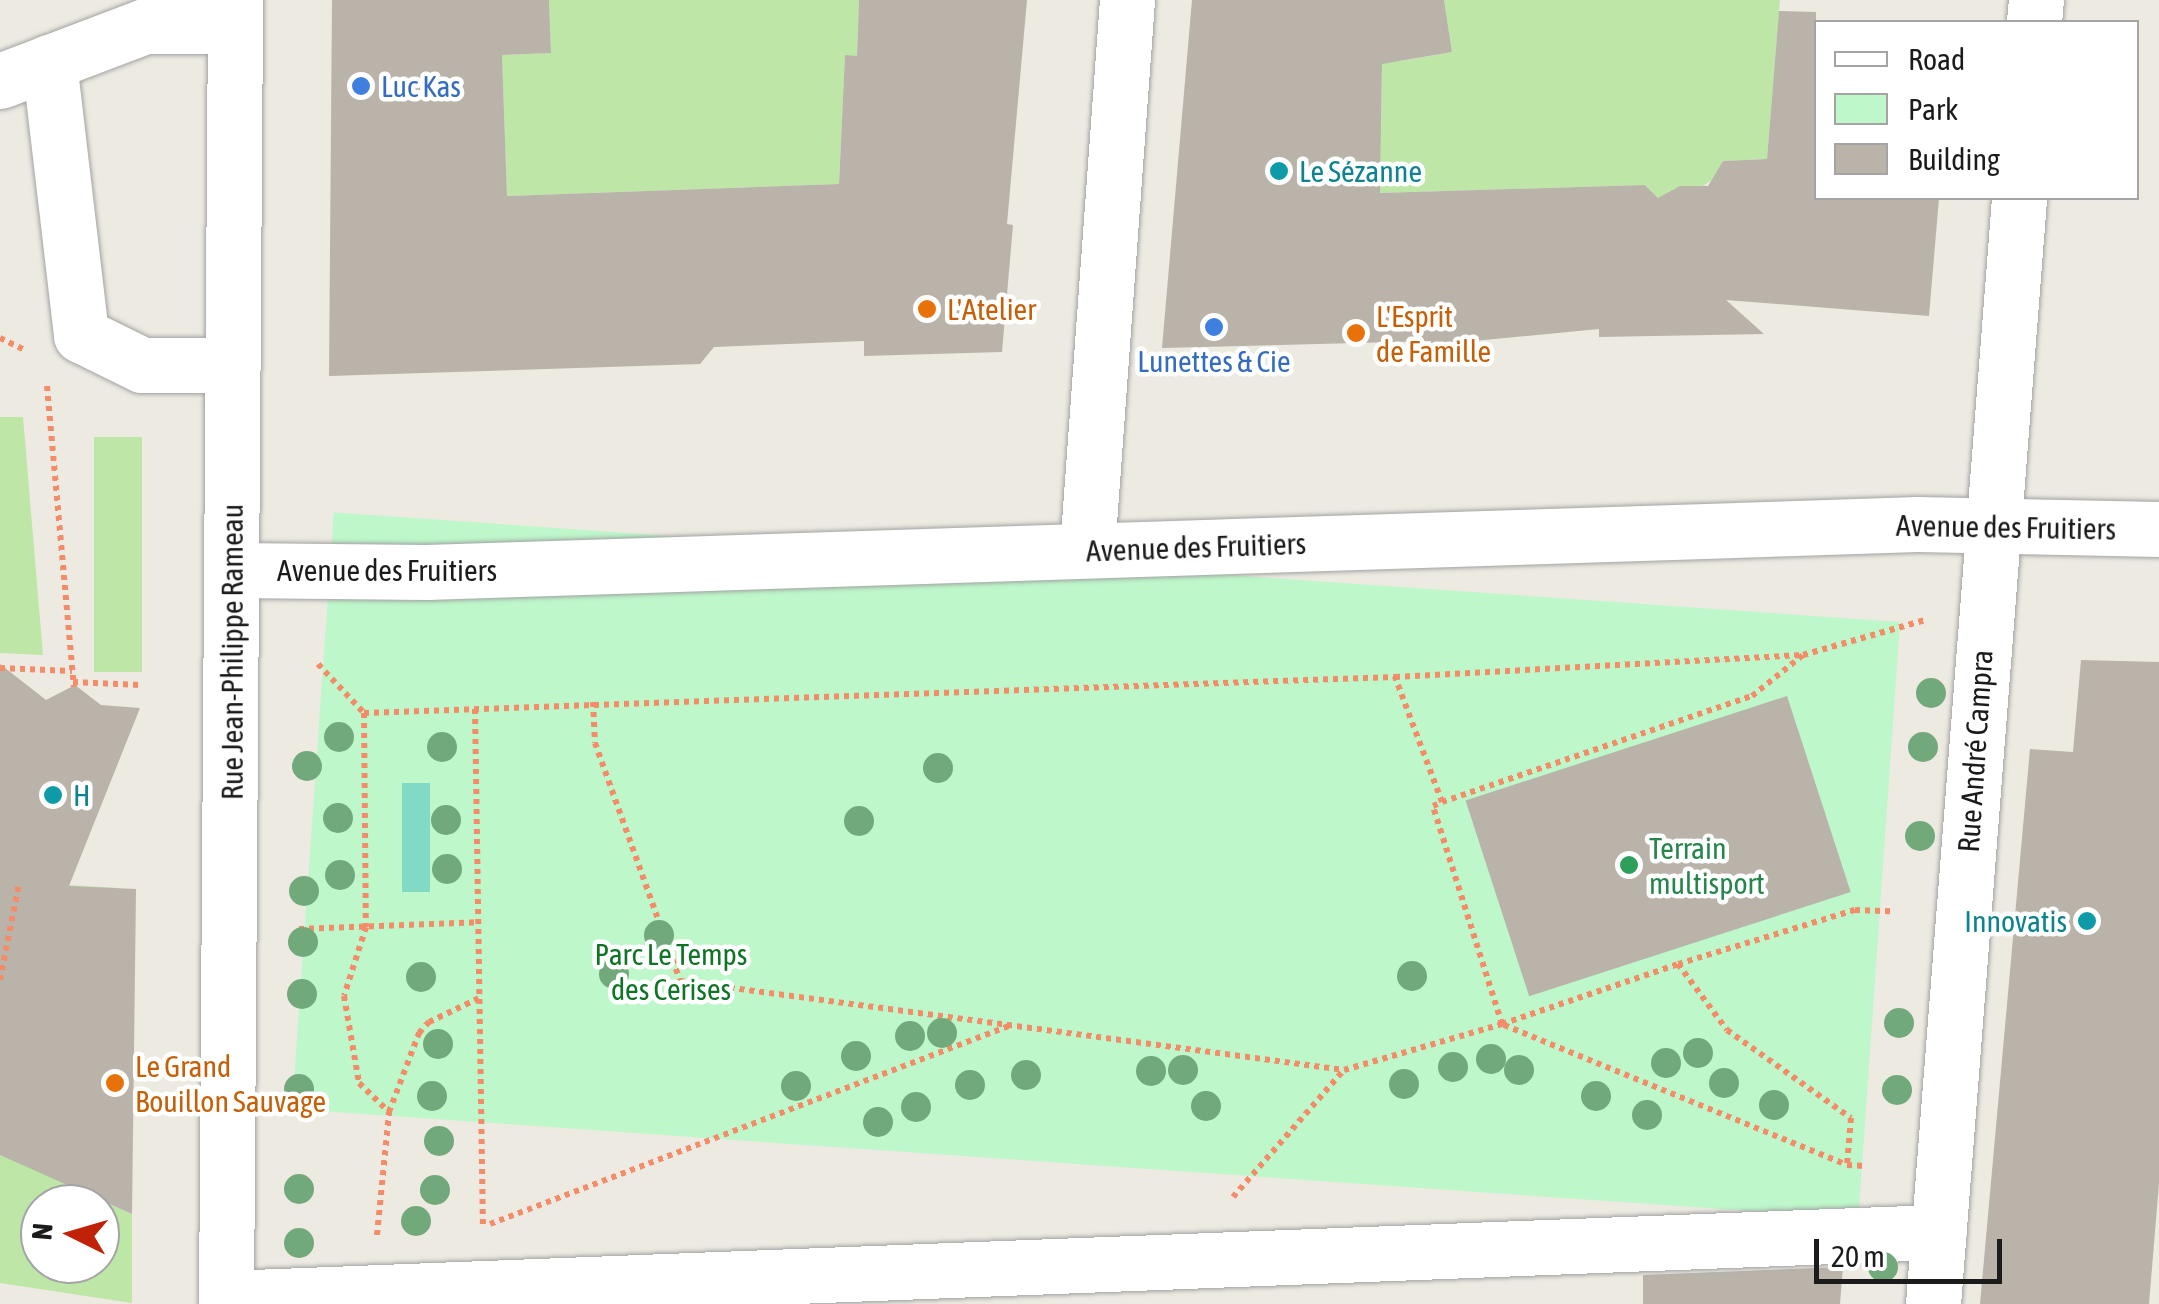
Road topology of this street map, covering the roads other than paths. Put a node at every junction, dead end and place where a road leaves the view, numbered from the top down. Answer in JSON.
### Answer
{"nodes":[{"id":1,"x":1128,"y":0,"type":"edge"},
{"id":2,"x":235,"y":13,"type":"edge"},
{"id":3,"x":24,"y":72,"type":"edge"},
{"id":4,"x":2019,"y":200,"type":"edge"},
{"id":5,"x":233,"y":365,"type":"junction"},
{"id":6,"x":1992,"y":525,"type":"junction"},
{"id":7,"x":2159,"y":529,"type":"edge"},
{"id":8,"x":1087,"y":550,"type":"junction"},
{"id":9,"x":233,"y":570,"type":"junction"},
{"id":10,"x":1940,"y":1232,"type":"junction"},
{"id":11,"x":226,"y":1301,"type":"edge"},
{"id":12,"x":1934,"y":1304,"type":"edge"}],
"edges":[{"from":1,"to":8,"type":"street"},
{"from":2,"to":3,"type":"street"},
{"from":2,"to":5,"type":"street","name":"Rue Jean-Philippe Rameau"},
{"from":3,"to":5,"type":"street"},
{"from":4,"to":6,"type":"street","name":"Rue André Campra"},
{"from":5,"to":9,"type":"street","name":"Rue Jean-Philippe Rameau"},
{"from":6,"to":7,"type":"street","name":"Avenue des Fruitiers"},
{"from":6,"to":8,"type":"street","name":"Avenue des Fruitiers"},
{"from":6,"to":10,"type":"street","name":"Rue André Campra"},
{"from":8,"to":9,"type":"street","name":"Avenue des Fruitiers"},
{"from":9,"to":11,"type":"street","name":"Rue Jean-Philippe Rameau"},
{"from":10,"to":11,"type":"street"},
{"from":10,"to":12,"type":"street","name":"Rue André Campra"}]}
